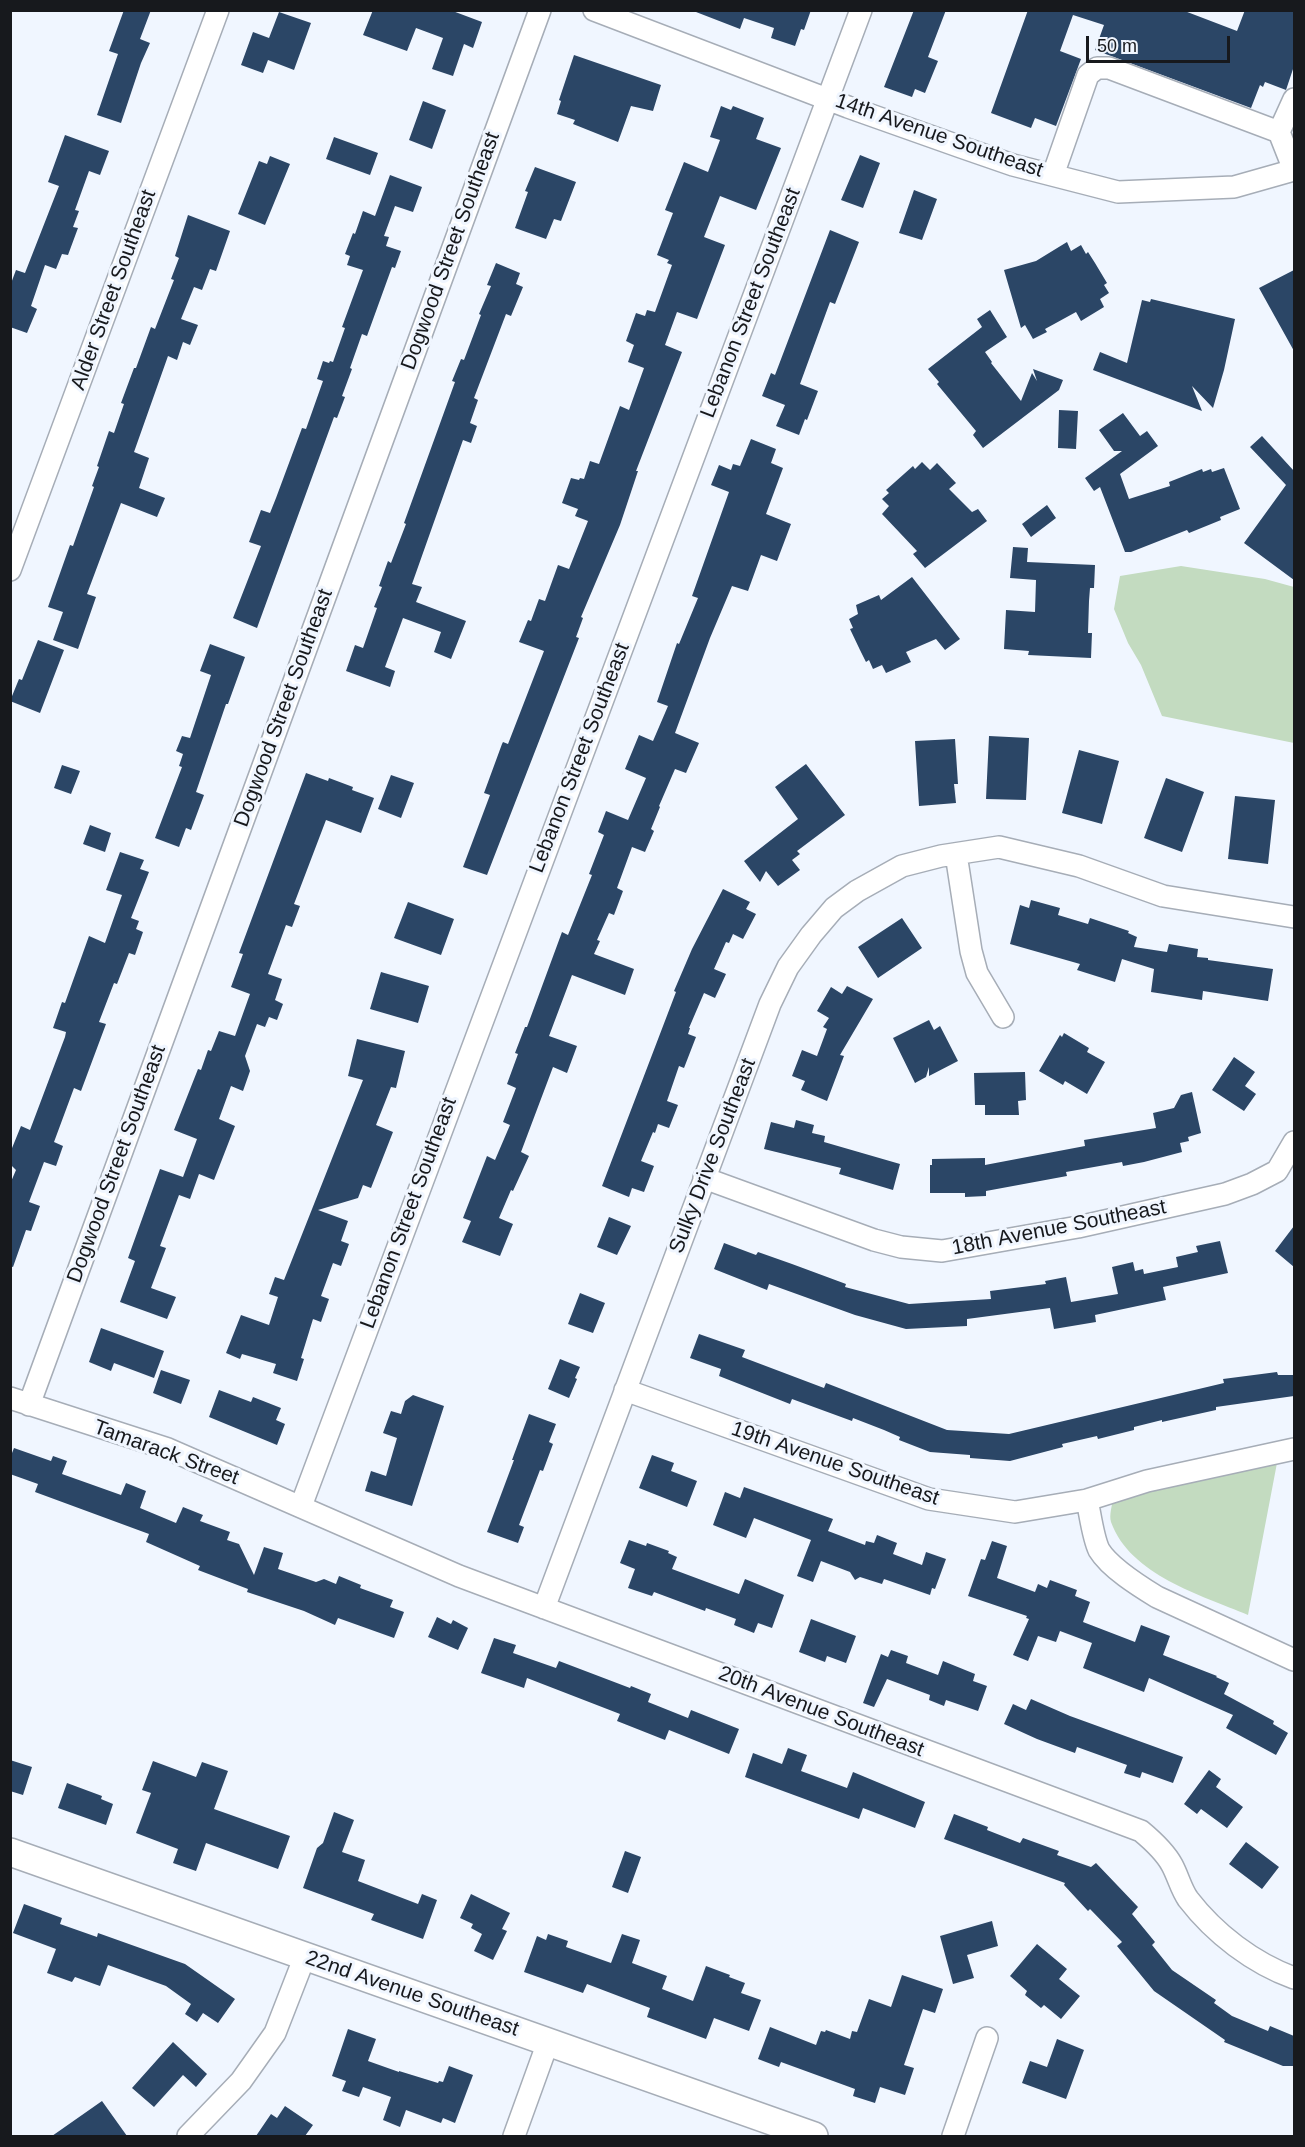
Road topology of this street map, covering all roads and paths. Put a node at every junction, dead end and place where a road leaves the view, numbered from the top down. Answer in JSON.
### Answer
{"nodes":[{"id":1,"x":218,"y":10,"type":"edge"},
{"id":2,"x":540,"y":10,"type":"edge"},
{"id":3,"x":594,"y":10,"type":"edge"},
{"id":4,"x":861,"y":10,"type":"edge"},
{"id":5,"x":828,"y":99,"type":"junction"},
{"id":6,"x":1294,"y":99,"type":"edge"},
{"id":7,"x":1279,"y":132,"type":"junction"},
{"id":8,"x":1294,"y":170,"type":"edge"},
{"id":9,"x":1053,"y":175,"type":"junction"},
{"id":10,"x":10,"y":570,"type":"edge"},
{"id":11,"x":956,"y":854,"type":"junction"},
{"id":12,"x":1294,"y":917,"type":"edge"},
{"id":13,"x":1003,"y":1017,"type":"dead end"},
{"id":14,"x":1294,"y":1142,"type":"edge"},
{"id":15,"x":704,"y":1178,"type":"junction"},
{"id":16,"x":625,"y":1390,"type":"junction"},
{"id":17,"x":20,"y":1401,"type":"edge"},
{"id":18,"x":1294,"y":1449,"type":"edge"},
{"id":19,"x":1087,"y":1500,"type":"junction"},
{"id":20,"x":301,"y":1506,"type":"junction"},
{"id":21,"x":544,"y":1608,"type":"junction"},
{"id":22,"x":1294,"y":1660,"type":"edge"},
{"id":23,"x":10,"y":1852,"type":"edge"},
{"id":24,"x":305,"y":1956,"type":"junction"},
{"id":25,"x":1294,"y":1978,"type":"edge"},
{"id":26,"x":987,"y":2038,"type":"dead end"},
{"id":27,"x":548,"y":2042,"type":"junction"},
{"id":28,"x":781,"y":2131,"type":"edge"},
{"id":29,"x":188,"y":2136,"type":"edge"},
{"id":30,"x":514,"y":2136,"type":"edge"},
{"id":31,"x":814,"y":2136,"type":"edge"},
{"id":32,"x":953,"y":2136,"type":"edge"}],
"edges":[{"from":1,"to":10,"type":"street","name":"Alder Street Southeast"},
{"from":2,"to":17,"type":"street","name":"Dogwood Street Southeast"},
{"from":3,"to":5,"type":"street","name":"14th Avenue Southeast"},
{"from":4,"to":5,"type":"street","name":"Lebanon Street Southeast"},
{"from":5,"to":9,"type":"street","name":"14th Avenue Southeast"},
{"from":5,"to":20,"type":"street","name":"Lebanon Street Southeast"},
{"from":6,"to":7,"type":"street"},
{"from":7,"to":8,"type":"street"},
{"from":7,"to":9,"type":"street"},
{"from":8,"to":9,"type":"street","name":"14th Avenue Southeast"},
{"from":11,"to":12,"type":"street","name":"Sulky Drive Southeast"},
{"from":11,"to":13,"type":"street"},
{"from":11,"to":15,"type":"street","name":"Sulky Drive Southeast"},
{"from":14,"to":15,"type":"street","name":"18th Avenue Southeast"},
{"from":15,"to":16,"type":"street","name":"Sulky Drive Southeast"},
{"from":16,"to":19,"type":"street","name":"19th Avenue Southeast"},
{"from":16,"to":21,"type":"street","name":"Sulky Drive Southeast"},
{"from":17,"to":20,"type":"street","name":"Tamarack Street"},
{"from":18,"to":19,"type":"street","name":"19th Avenue Southeast"},
{"from":19,"to":22,"type":"street"},
{"from":20,"to":21,"type":"street","name":"20th Avenue Southeast"},
{"from":21,"to":25,"type":"street","name":"20th Avenue Southeast"},
{"from":23,"to":24,"type":"street","name":"22nd Avenue Southeast"},
{"from":24,"to":27,"type":"street","name":"22nd Avenue Southeast"},
{"from":24,"to":29,"type":"street"},
{"from":26,"to":32,"type":"street"},
{"from":27,"to":28,"type":"street","name":"22nd Avenue Southeast"},
{"from":27,"to":30,"type":"street"},
{"from":28,"to":31,"type":"street","name":"22nd Avenue Southeast"}]}
